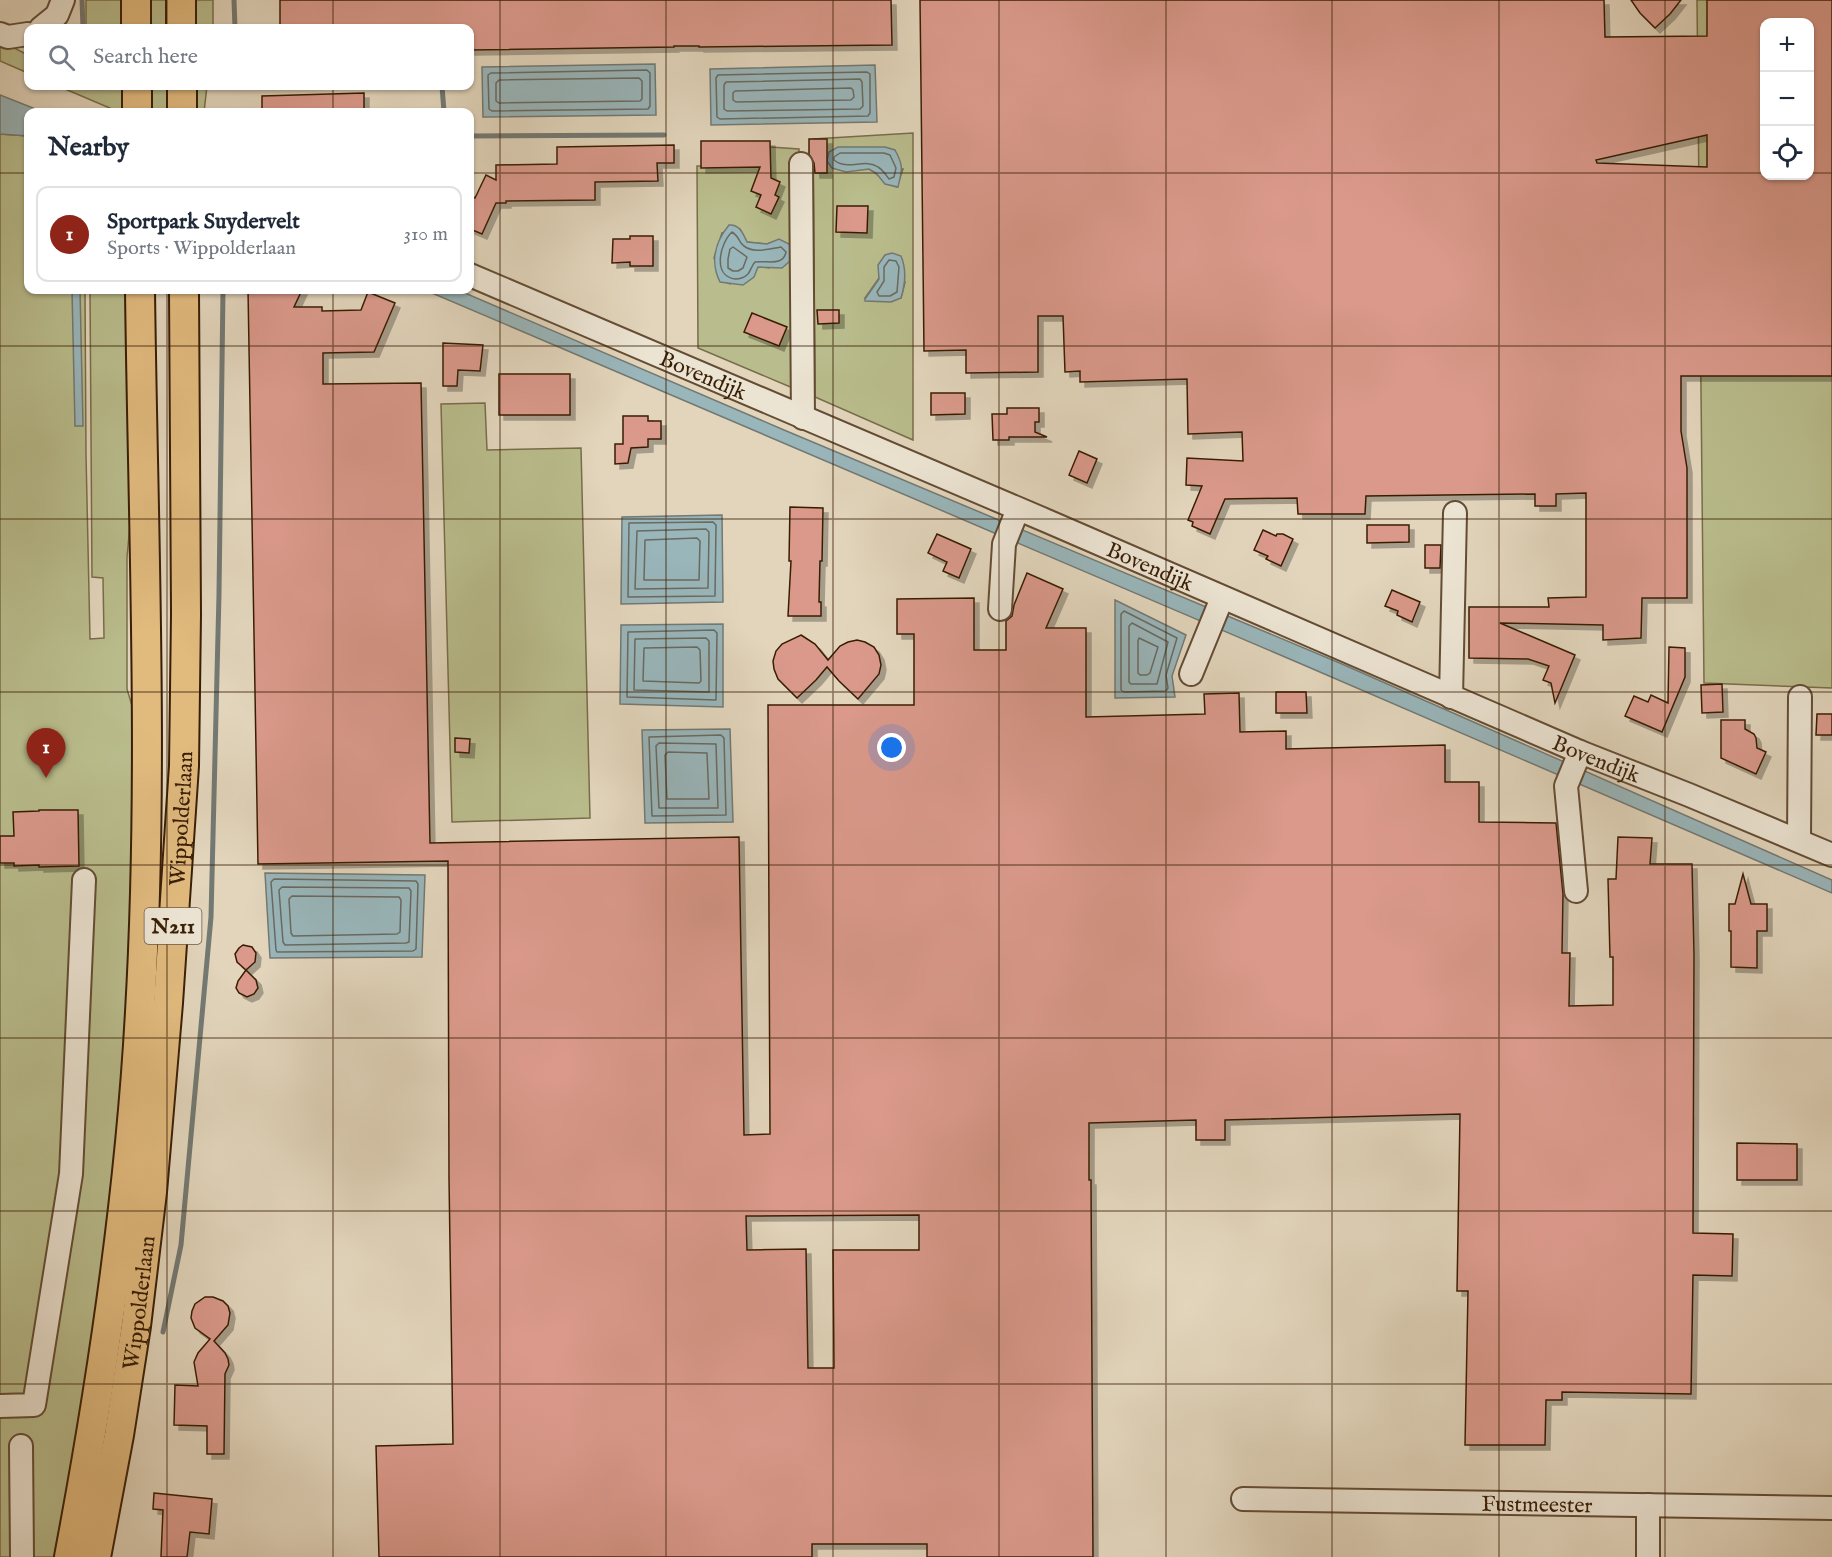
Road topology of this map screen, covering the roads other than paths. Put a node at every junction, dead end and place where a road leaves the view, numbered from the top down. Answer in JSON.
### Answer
{"nodes":[{"id":1,"x":63,"y":0,"type":"edge"},
{"id":2,"x":136,"y":0,"type":"edge"},
{"id":3,"x":180,"y":0,"type":"edge"},
{"id":4,"x":46,"y":24,"type":"edge"},
{"id":5,"x":136,"y":24,"type":"edge"},
{"id":6,"x":181,"y":24,"type":"edge"},
{"id":7,"x":0,"y":34,"type":"edge"},
{"id":8,"x":24,"y":35,"type":"edge"},
{"id":9,"x":137,"y":90,"type":"edge"},
{"id":10,"x":182,"y":90,"type":"edge"},
{"id":11,"x":137,"y":108,"type":"edge"},
{"id":12,"x":182,"y":108,"type":"edge"},
{"id":13,"x":801,"y":164,"type":"dead end"},
{"id":14,"x":474,"y":277,"type":"edge"},
{"id":15,"x":140,"y":294,"type":"edge"},
{"id":16,"x":184,"y":294,"type":"edge"},
{"id":17,"x":803,"y":418,"type":"junction"},
{"id":18,"x":1455,"y":513,"type":"dead end"},
{"id":19,"x":1016,"y":514,"type":"junction"},
{"id":20,"x":1220,"y":602,"type":"junction"},
{"id":21,"x":1000,"y":609,"type":"dead end"},
{"id":22,"x":1191,"y":674,"type":"dead end"},
{"id":23,"x":1800,"y":696,"type":"dead end"},
{"id":24,"x":1451,"y":697,"type":"junction"},
{"id":25,"x":1578,"y":756,"type":"junction"},
{"id":26,"x":1799,"y":840,"type":"junction"},
{"id":27,"x":1832,"y":855,"type":"edge"},
{"id":28,"x":84,"y":880,"type":"dead end"},
{"id":29,"x":1576,"y":891,"type":"dead end"},
{"id":30,"x":0,"y":1406,"type":"edge"},
{"id":31,"x":21,"y":1446,"type":"dead end"},
{"id":32,"x":1243,"y":1499,"type":"dead end"},
{"id":33,"x":1648,"y":1505,"type":"junction"},
{"id":34,"x":1832,"y":1508,"type":"edge"},
{"id":35,"x":22,"y":1557,"type":"edge"},
{"id":36,"x":69,"y":1557,"type":"edge"},
{"id":37,"x":96,"y":1557,"type":"edge"},
{"id":38,"x":1648,"y":1557,"type":"edge"}],
"edges":[{"from":1,"to":4,"type":"street"},
{"from":2,"to":5,"type":"main road"},
{"from":3,"to":6,"type":"main road"},
{"from":7,"to":8,"type":"street"},
{"from":9,"to":11,"type":"main road"},
{"from":10,"to":12,"type":"main road"},
{"from":13,"to":17,"type":"street"},
{"from":14,"to":17,"type":"street","name":"Bovendijk"},
{"from":15,"to":36,"type":"main road","name":"Wippolderlaan","number":"N211"},
{"from":16,"to":37,"type":"main road","name":"Wippolderlaan","number":"N211"},
{"from":17,"to":19,"type":"street","name":"Bovendijk"},
{"from":18,"to":24,"type":"street"},
{"from":19,"to":20,"type":"street","name":"Bovendijk"},
{"from":19,"to":21,"type":"street"},
{"from":20,"to":22,"type":"street"},
{"from":20,"to":24,"type":"street","name":"Bovendijk"},
{"from":23,"to":26,"type":"street"},
{"from":24,"to":25,"type":"street","name":"Bovendijk"},
{"from":25,"to":26,"type":"street","name":"Bovendijk"},
{"from":25,"to":29,"type":"street"},
{"from":26,"to":27,"type":"street","name":"Bovendijk"},
{"from":28,"to":30,"type":"street"},
{"from":31,"to":35,"type":"street"},
{"from":32,"to":33,"type":"street","name":"Fustmeester"},
{"from":33,"to":34,"type":"street","name":"Fustmeester"},
{"from":33,"to":38,"type":"street"}]}
